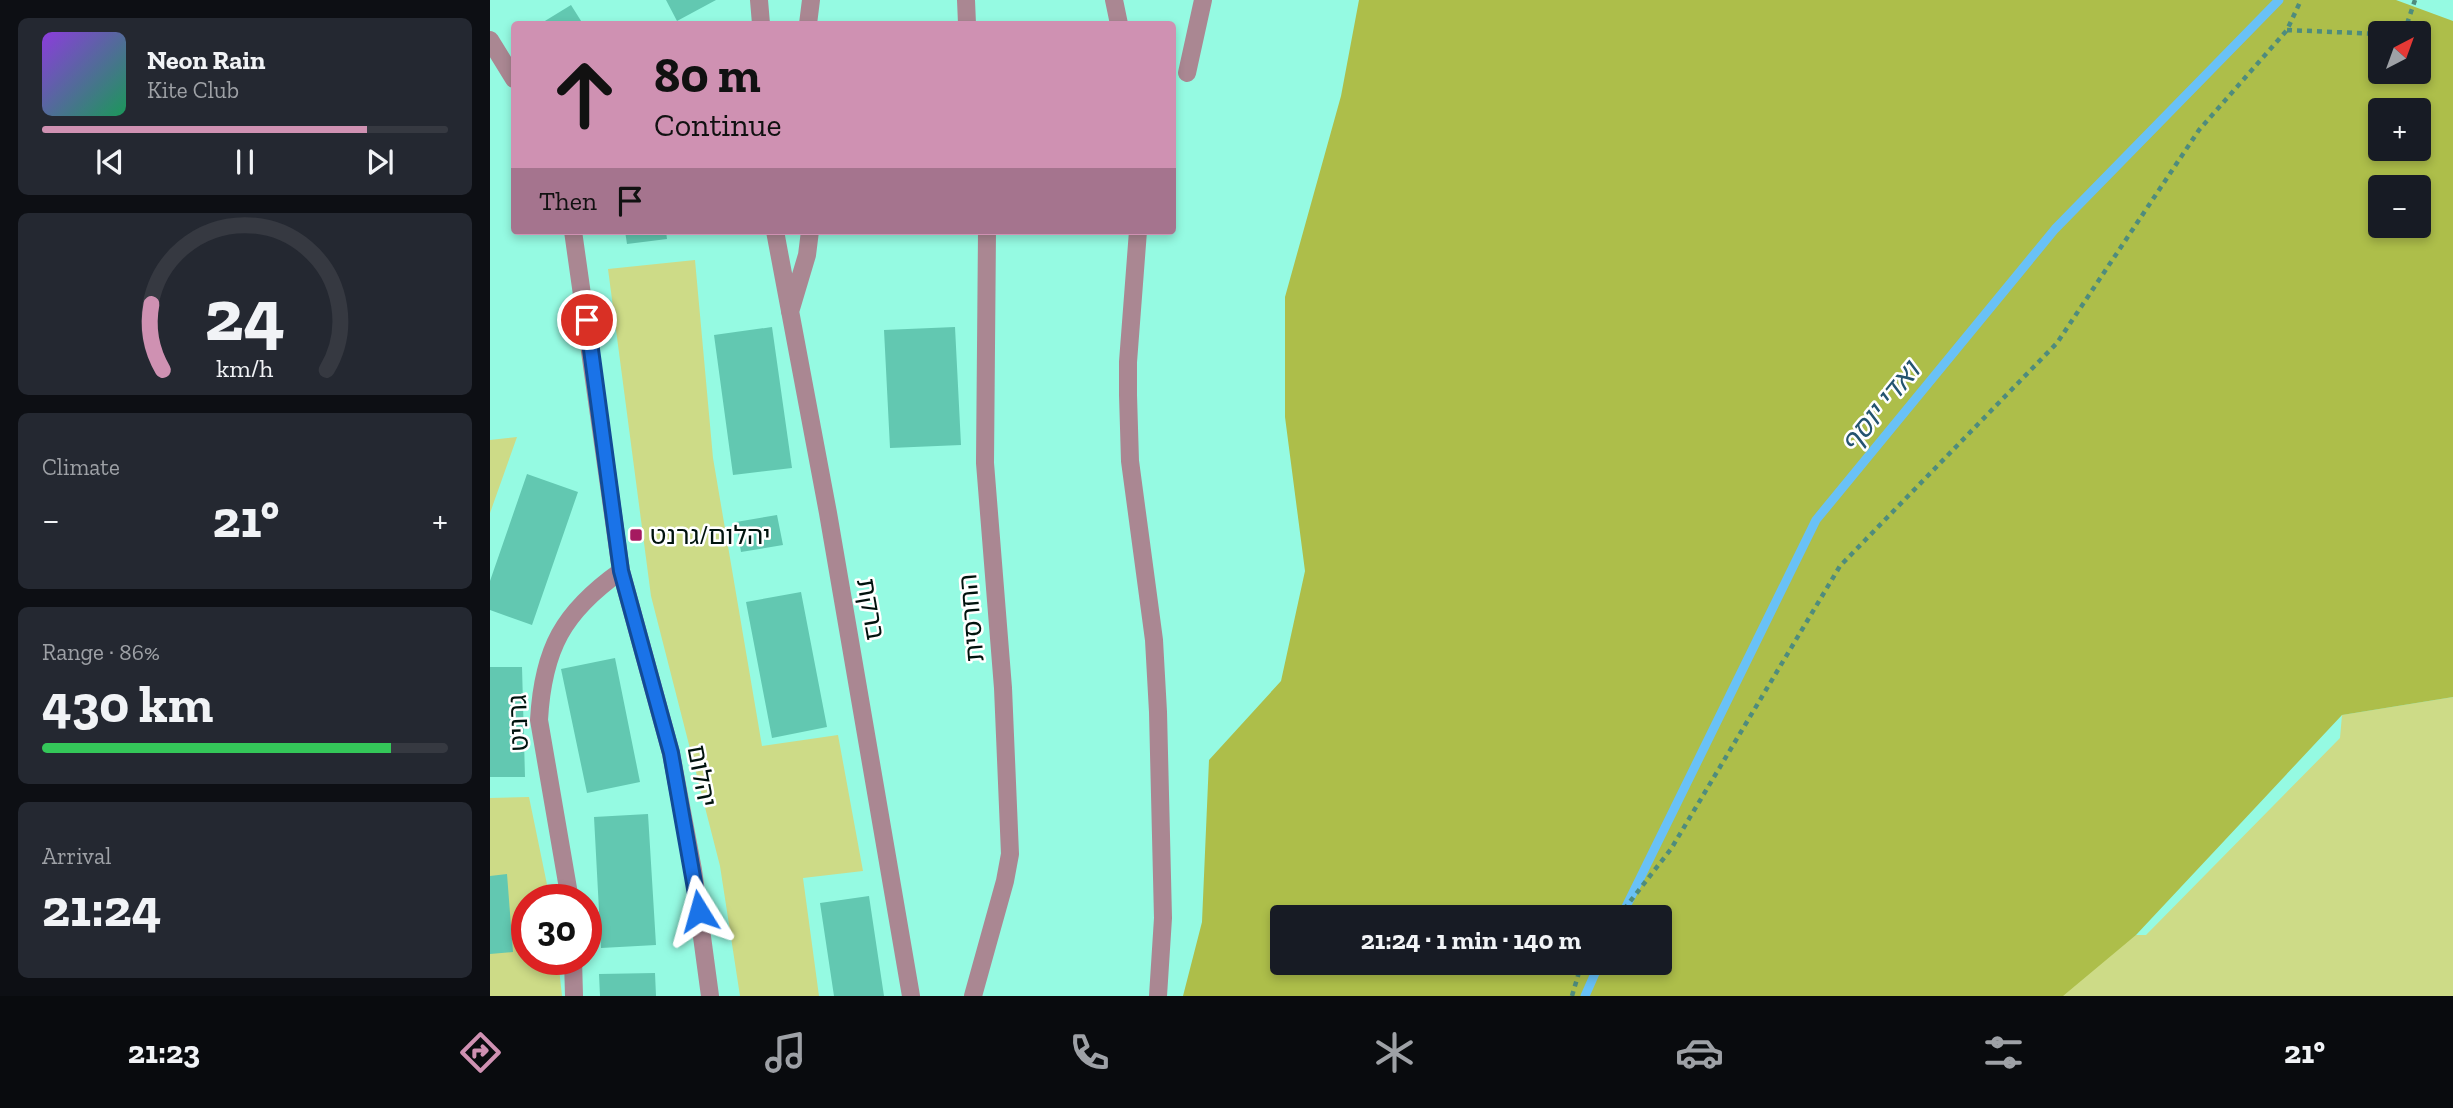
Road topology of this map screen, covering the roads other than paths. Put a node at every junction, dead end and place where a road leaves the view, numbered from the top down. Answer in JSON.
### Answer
{"nodes":[{"id":1,"x":759,"y":0,"type":"edge"},
{"id":2,"x":811,"y":0,"type":"edge"},
{"id":3,"x":967,"y":0,"type":"edge"},
{"id":4,"x":1114,"y":0,"type":"edge"},
{"id":5,"x":1203,"y":0,"type":"edge"},
{"id":6,"x":761,"y":21,"type":"edge"},
{"id":7,"x":808,"y":21,"type":"edge"},
{"id":8,"x":967,"y":21,"type":"edge"},
{"id":9,"x":1118,"y":21,"type":"edge"},
{"id":10,"x":490,"y":40,"type":"edge"},
{"id":11,"x":1187,"y":73,"type":"dead end"},
{"id":12,"x":511,"y":74,"type":"edge"},
{"id":13,"x":574,"y":235,"type":"edge"},
{"id":14,"x":776,"y":235,"type":"edge"},
{"id":15,"x":810,"y":235,"type":"edge"},
{"id":16,"x":987,"y":235,"type":"edge"},
{"id":17,"x":1138,"y":235,"type":"edge"},
{"id":18,"x":789,"y":314,"type":"junction"},
{"id":19,"x":621,"y":571,"type":"junction"},
{"id":20,"x":567,"y":884,"type":"edge"},
{"id":21,"x":573,"y":975,"type":"edge"},
{"id":22,"x":574,"y":996,"type":"edge"},
{"id":23,"x":709,"y":996,"type":"edge"},
{"id":24,"x":911,"y":996,"type":"edge"},
{"id":25,"x":973,"y":996,"type":"edge"},
{"id":26,"x":1158,"y":996,"type":"edge"}],
"edges":[{"from":1,"to":6,"type":"street"},
{"from":2,"to":7,"type":"street"},
{"from":3,"to":8,"type":"street"},
{"from":4,"to":9,"type":"street"},
{"from":5,"to":11,"type":"street"},
{"from":10,"to":12,"type":"street"},
{"from":13,"to":19,"type":"street","name":"יהלום"},
{"from":14,"to":18,"type":"street","name":"ברקת"},
{"from":15,"to":18,"type":"street"},
{"from":16,"to":25,"type":"street","name":"החרסית"},
{"from":17,"to":26,"type":"street"},
{"from":18,"to":24,"type":"street","name":"ברקת"},
{"from":19,"to":20,"type":"street","name":"גרניט"},
{"from":19,"to":23,"type":"street","name":"יהלום"},
{"from":21,"to":22,"type":"street"}]}
